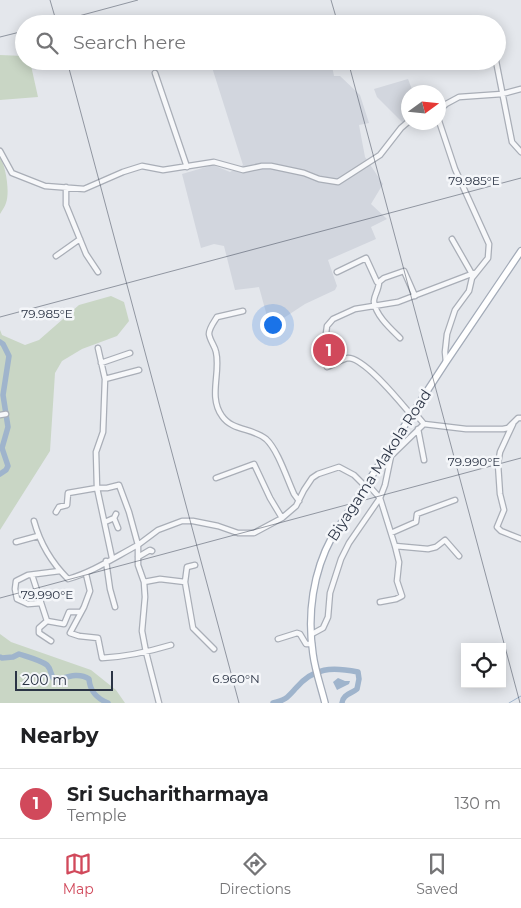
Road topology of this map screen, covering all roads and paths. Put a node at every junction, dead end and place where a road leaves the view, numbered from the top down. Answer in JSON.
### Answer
{"nodes":[{"id":1,"x":498,"y":70,"type":"edge"},
{"id":2,"x":155,"y":74,"type":"dead end"},
{"id":3,"x":521,"y":89,"type":"edge"},
{"id":4,"x":502,"y":94,"type":"junction"},
{"id":5,"x":446,"y":104,"type":"edge"},
{"id":6,"x":401,"y":128,"type":"edge"},
{"id":7,"x":442,"y":130,"type":"edge"},
{"id":8,"x":0,"y":151,"type":"edge"},
{"id":9,"x":521,"y":152,"type":"edge"},
{"id":10,"x":187,"y":167,"type":"junction"},
{"id":11,"x":66,"y":187,"type":"junction"},
{"id":12,"x":80,"y":238,"type":"junction"},
{"id":13,"x":452,"y":239,"type":"dead end"},
{"id":14,"x":521,"y":251,"type":"edge"},
{"id":15,"x":56,"y":256,"type":"dead end"},
{"id":16,"x":98,"y":272,"type":"dead end"},
{"id":17,"x":337,"y":272,"type":"dead end"},
{"id":18,"x":474,"y":273,"type":"junction"},
{"id":19,"x":379,"y":282,"type":"junction"},
{"id":20,"x":415,"y":296,"type":"junction"},
{"id":21,"x":376,"y":306,"type":"junction"},
{"id":22,"x":243,"y":311,"type":"dead end"},
{"id":23,"x":400,"y":338,"type":"dead end"},
{"id":24,"x":98,"y":348,"type":"dead end"},
{"id":25,"x":324,"y":348,"type":"dead end"},
{"id":26,"x":130,"y":353,"type":"dead end"},
{"id":27,"x":446,"y":362,"type":"junction"},
{"id":28,"x":101,"y":363,"type":"junction"},
{"id":29,"x":327,"y":367,"type":"dead end"},
{"id":30,"x":139,"y":370,"type":"dead end"},
{"id":31,"x":105,"y":379,"type":"junction"},
{"id":32,"x":6,"y":414,"type":"dead end"},
{"id":33,"x":413,"y":414,"type":"junction"},
{"id":34,"x":0,"y":415,"type":"edge"},
{"id":35,"x":521,"y":418,"type":"edge"},
{"id":36,"x":424,"y":424,"type":"junction"},
{"id":37,"x":513,"y":424,"type":"junction"},
{"id":38,"x":418,"y":429,"type":"junction"},
{"id":39,"x":389,"y":454,"type":"junction"},
{"id":40,"x":424,"y":460,"type":"dead end"},
{"id":41,"x":216,"y":478,"type":"dead end"},
{"id":42,"x":365,"y":486,"type":"junction"},
{"id":43,"x":97,"y":488,"type":"junction"},
{"id":44,"x":380,"y":498,"type":"junction"},
{"id":45,"x":455,"y":500,"type":"dead end"},
{"id":46,"x":299,"y":501,"type":"junction"},
{"id":47,"x":56,"y":512,"type":"dead end"},
{"id":48,"x":282,"y":518,"type":"junction"},
{"id":49,"x":34,"y":522,"type":"dead end"},
{"id":50,"x":105,"y":522,"type":"junction"},
{"id":51,"x":118,"y":528,"type":"dead end"},
{"id":52,"x":391,"y":533,"type":"junction"},
{"id":53,"x":38,"y":536,"type":"junction"},
{"id":54,"x":521,"y":539,"type":"edge"},
{"id":55,"x":16,"y":542,"type":"dead end"},
{"id":56,"x":138,"y":545,"type":"junction"},
{"id":57,"x":395,"y":546,"type":"junction"},
{"id":58,"x":152,"y":551,"type":"dead end"},
{"id":59,"x":459,"y":556,"type":"dead end"},
{"id":60,"x":138,"y":557,"type":"junction"},
{"id":61,"x":112,"y":558,"type":"junction"},
{"id":62,"x":106,"y":561,"type":"junction"},
{"id":63,"x":195,"y":565,"type":"dead end"},
{"id":64,"x":60,"y":571,"type":"junction"},
{"id":65,"x":86,"y":574,"type":"junction"},
{"id":66,"x":32,"y":575,"type":"junction"},
{"id":67,"x":144,"y":582,"type":"junction"},
{"id":68,"x":185,"y":582,"type":"junction"},
{"id":69,"x":41,"y":602,"type":"junction"},
{"id":70,"x":380,"y":602,"type":"dead end"},
{"id":71,"x":114,"y":607,"type":"dead end"},
{"id":72,"x":81,"y":612,"type":"junction"},
{"id":73,"x":47,"y":621,"type":"junction"},
{"id":74,"x":312,"y":634,"type":"junction"},
{"id":75,"x":278,"y":639,"type":"dead end"},
{"id":76,"x":51,"y":641,"type":"dead end"},
{"id":77,"x":312,"y":644,"type":"junction"},
{"id":78,"x":171,"y":645,"type":"dead end"},
{"id":79,"x":214,"y":649,"type":"dead end"},
{"id":80,"x":146,"y":652,"type":"junction"},
{"id":81,"x":158,"y":703,"type":"edge"},
{"id":82,"x":326,"y":703,"type":"edge"}],
"edges":[{"from":1,"to":4,"type":"street"},
{"from":2,"to":10,"type":"street"},
{"from":3,"to":4,"type":"street"},
{"from":4,"to":5,"type":"street"},
{"from":4,"to":9,"type":"street"},
{"from":6,"to":10,"type":"street"},
{"from":7,"to":18,"type":"street"},
{"from":8,"to":11,"type":"street"},
{"from":10,"to":11,"type":"street"},
{"from":11,"to":12,"type":"street"},
{"from":12,"to":15,"type":"street"},
{"from":12,"to":16,"type":"street"},
{"from":13,"to":18,"type":"street"},
{"from":14,"to":27,"type":"main road","name":"Biyagama Makola Road"},
{"from":17,"to":19,"type":"street"},
{"from":18,"to":20,"type":"street"},
{"from":18,"to":27,"type":"street"},
{"from":19,"to":20,"type":"street"},
{"from":19,"to":21,"type":"street"},
{"from":20,"to":21,"type":"street"},
{"from":21,"to":23,"type":"street"},
{"from":21,"to":25,"type":"street"},
{"from":22,"to":46,"type":"street"},
{"from":24,"to":28,"type":"street"},
{"from":26,"to":28,"type":"street"},
{"from":27,"to":33,"type":"main road","name":"Biyagama Makola Road"},
{"from":28,"to":31,"type":"street"},
{"from":29,"to":33,"type":"street"},
{"from":30,"to":31,"type":"street"},
{"from":31,"to":43,"type":"street"},
{"from":32,"to":34,"type":"street"},
{"from":33,"to":36,"type":"street"},
{"from":33,"to":39,"type":"main road","name":"Biyagama Makola Road"},
{"from":35,"to":37,"type":"street"},
{"from":36,"to":37,"type":"street"},
{"from":36,"to":38,"type":"street"},
{"from":37,"to":54,"type":"street"},
{"from":38,"to":39,"type":"street"},
{"from":38,"to":40,"type":"street"},
{"from":39,"to":42,"type":"main road","name":"Biyagama Makola Road"},
{"from":39,"to":44,"type":"street"},
{"from":41,"to":48,"type":"street"},
{"from":42,"to":44,"type":"street"},
{"from":42,"to":46,"type":"street"},
{"from":42,"to":74,"type":"main road","name":"Biyagama Makola Road"},
{"from":43,"to":47,"type":"street"},
{"from":43,"to":50,"type":"street"},
{"from":43,"to":56,"type":"street"},
{"from":44,"to":52,"type":"street"},
{"from":44,"to":74,"type":"street"},
{"from":45,"to":52,"type":"street"},
{"from":46,"to":48,"type":"street"},
{"from":48,"to":56,"type":"street"},
{"from":49,"to":53,"type":"street"},
{"from":50,"to":51,"type":"street"},
{"from":50,"to":61,"type":"street"},
{"from":52,"to":57,"type":"street"},
{"from":53,"to":55,"type":"street"},
{"from":53,"to":64,"type":"street"},
{"from":56,"to":60,"type":"street"},
{"from":56,"to":61,"type":"street"},
{"from":57,"to":59,"type":"street"},
{"from":57,"to":70,"type":"street"},
{"from":58,"to":60,"type":"street"},
{"from":60,"to":67,"type":"street"},
{"from":61,"to":62,"type":"street"},
{"from":62,"to":65,"type":"street"},
{"from":62,"to":71,"type":"street"},
{"from":63,"to":68,"type":"street"},
{"from":64,"to":65,"type":"street"},
{"from":64,"to":66,"type":"street"},
{"from":65,"to":72,"type":"street"},
{"from":66,"to":69,"type":"street"},
{"from":66,"to":69,"type":"street"},
{"from":67,"to":68,"type":"street"},
{"from":67,"to":80,"type":"street"},
{"from":68,"to":79,"type":"street"},
{"from":69,"to":73,"type":"street"},
{"from":72,"to":73,"type":"street"},
{"from":72,"to":80,"type":"street"},
{"from":73,"to":76,"type":"street"},
{"from":74,"to":77,"type":"main road","name":"Biyagama Makola Road"},
{"from":75,"to":77,"type":"street"},
{"from":77,"to":82,"type":"main road","name":"Biyagama Makola Road"},
{"from":78,"to":80,"type":"street"},
{"from":80,"to":81,"type":"street"}]}
